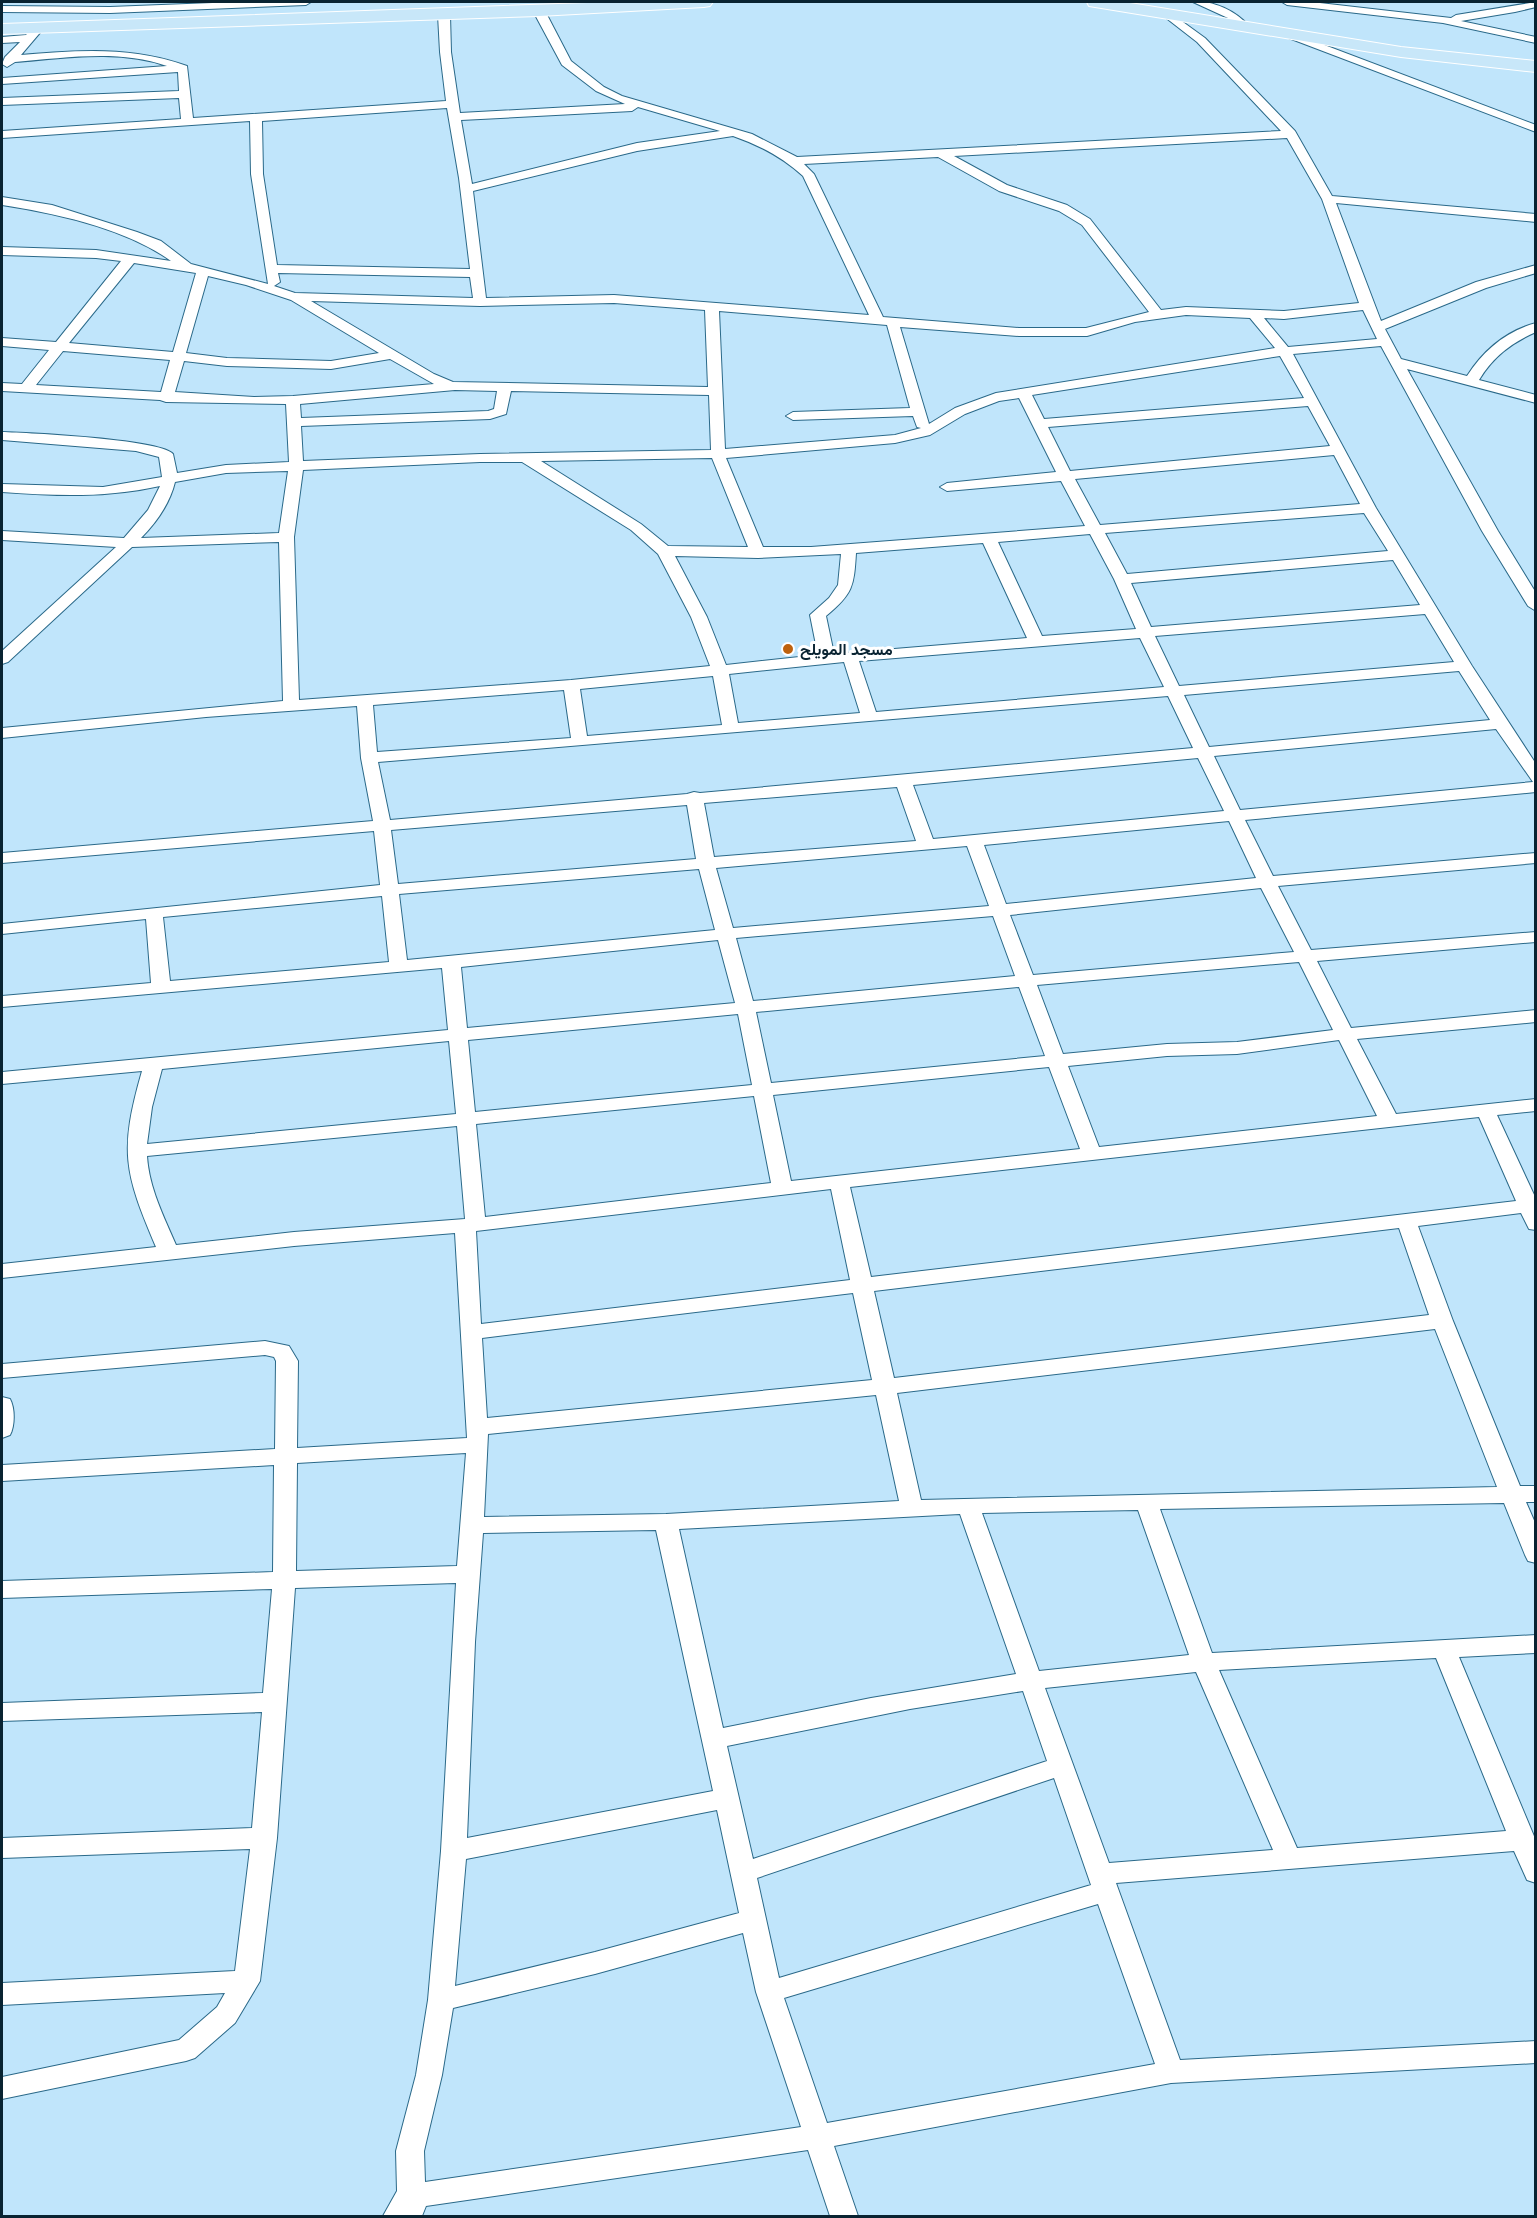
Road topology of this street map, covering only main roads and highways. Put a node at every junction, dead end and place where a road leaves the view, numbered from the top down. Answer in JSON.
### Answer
{"nodes":[{"id":1,"x":704,"y":2,"type":"edge"},
{"id":2,"x":1095,"y":2,"type":"edge"},
{"id":3,"x":2,"y":29,"type":"edge"},
{"id":4,"x":1536,"y":67,"type":"edge"}],
"edges":[{"from":1,"to":3,"type":"main road"},
{"from":2,"to":4,"type":"main road"}]}
